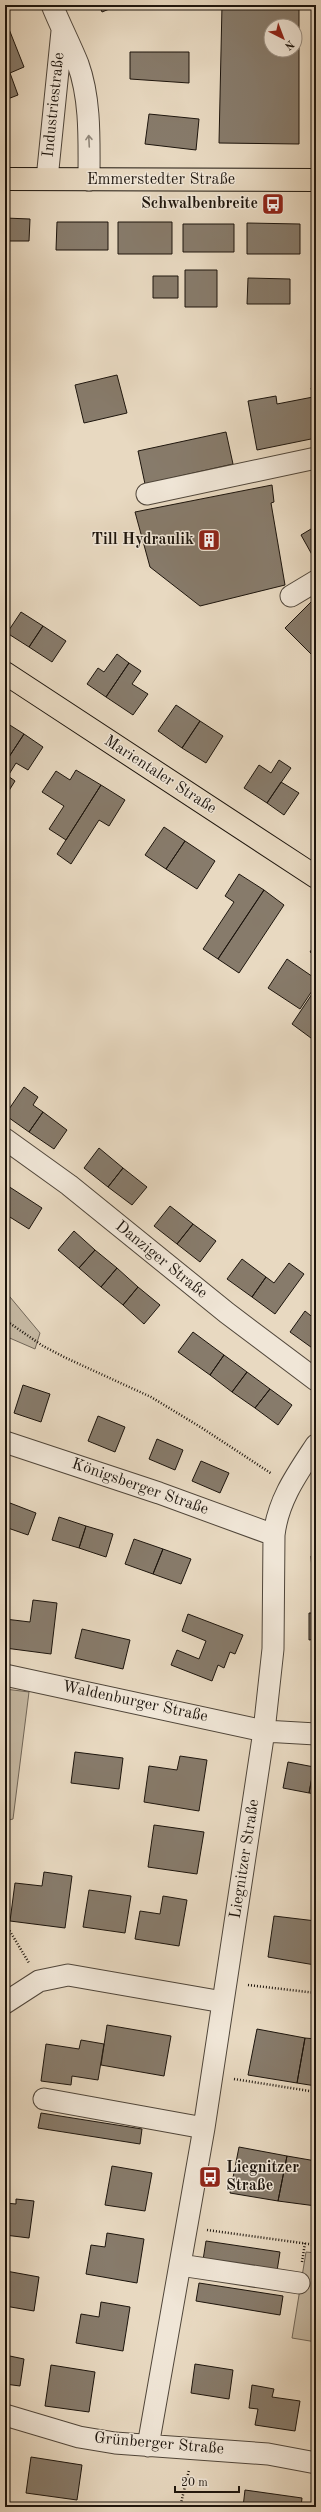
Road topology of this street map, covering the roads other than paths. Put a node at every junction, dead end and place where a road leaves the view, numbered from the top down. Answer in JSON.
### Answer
{"nodes":[{"id":1,"x":52,"y":5,"type":"edge"},
{"id":2,"x":62,"y":31,"type":"junction"},
{"id":3,"x":5,"y":179,"type":"edge"},
{"id":4,"x":47,"y":179,"type":"junction"},
{"id":5,"x":89,"y":180,"type":"junction"},
{"id":6,"x":316,"y":180,"type":"edge"},
{"id":7,"x":316,"y":458,"type":"edge"},
{"id":8,"x":147,"y":494,"type":"dead end"},
{"id":9,"x":316,"y":581,"type":"edge"},
{"id":10,"x":291,"y":596,"type":"dead end"},
{"id":11,"x":5,"y":673,"type":"edge"},
{"id":12,"x":316,"y":877,"type":"edge"},
{"id":13,"x":5,"y":1140,"type":"edge"},
{"id":14,"x":316,"y":1380,"type":"edge"},
{"id":15,"x":5,"y":1442,"type":"edge"},
{"id":16,"x":316,"y":1445,"type":"edge"},
{"id":17,"x":274,"y":1534,"type":"junction"},
{"id":18,"x":5,"y":1675,"type":"edge"},
{"id":19,"x":264,"y":1731,"type":"junction"},
{"id":20,"x":316,"y":1734,"type":"edge"},
{"id":21,"x":224,"y":1992,"type":"junction"},
{"id":22,"x":5,"y":2003,"type":"edge"},
{"id":23,"x":44,"y":2100,"type":"dead end"},
{"id":24,"x":204,"y":2128,"type":"junction"},
{"id":25,"x":180,"y":2265,"type":"junction"},
{"id":26,"x":299,"y":2283,"type":"dead end"},
{"id":27,"x":5,"y":2416,"type":"edge"},
{"id":28,"x":148,"y":2446,"type":"junction"},
{"id":29,"x":316,"y":2463,"type":"edge"}],
"edges":[{"from":1,"to":2,"type":"street","name":"Industriestraße"},
{"from":2,"to":4,"type":"street","name":"Industriestraße"},
{"from":5,"to":2,"type":"street","name":"Industriestraße","one_way":true},
{"from":3,"to":4,"type":"main road","name":"Emmerstedter Straße"},
{"from":4,"to":5,"type":"main road","name":"Emmerstedter Straße"},
{"from":5,"to":6,"type":"main road","name":"Emmerstedter Straße"},
{"from":7,"to":8,"type":"street"},
{"from":9,"to":10,"type":"street"},
{"from":11,"to":12,"type":"main road","name":"Marientaler Straße"},
{"from":13,"to":14,"type":"street","name":"Danziger Straße"},
{"from":15,"to":17,"type":"street","name":"Königsberger Straße"},
{"from":16,"to":17,"type":"street","name":"Liegnitzer Straße"},
{"from":17,"to":19,"type":"street","name":"Liegnitzer Straße"},
{"from":18,"to":19,"type":"street","name":"Waldenburger Straße"},
{"from":19,"to":20,"type":"street","name":"Waldenburger Straße"},
{"from":19,"to":21,"type":"street","name":"Liegnitzer Straße"},
{"from":21,"to":22,"type":"street"},
{"from":21,"to":24,"type":"street","name":"Liegnitzer Straße"},
{"from":23,"to":24,"type":"street"},
{"from":24,"to":25,"type":"street","name":"Liegnitzer Straße"},
{"from":25,"to":26,"type":"street"},
{"from":25,"to":28,"type":"street","name":"Liegnitzer Straße"},
{"from":27,"to":28,"type":"street","name":"Grünberger Straße"},
{"from":28,"to":29,"type":"street","name":"Grünberger Straße"}]}
